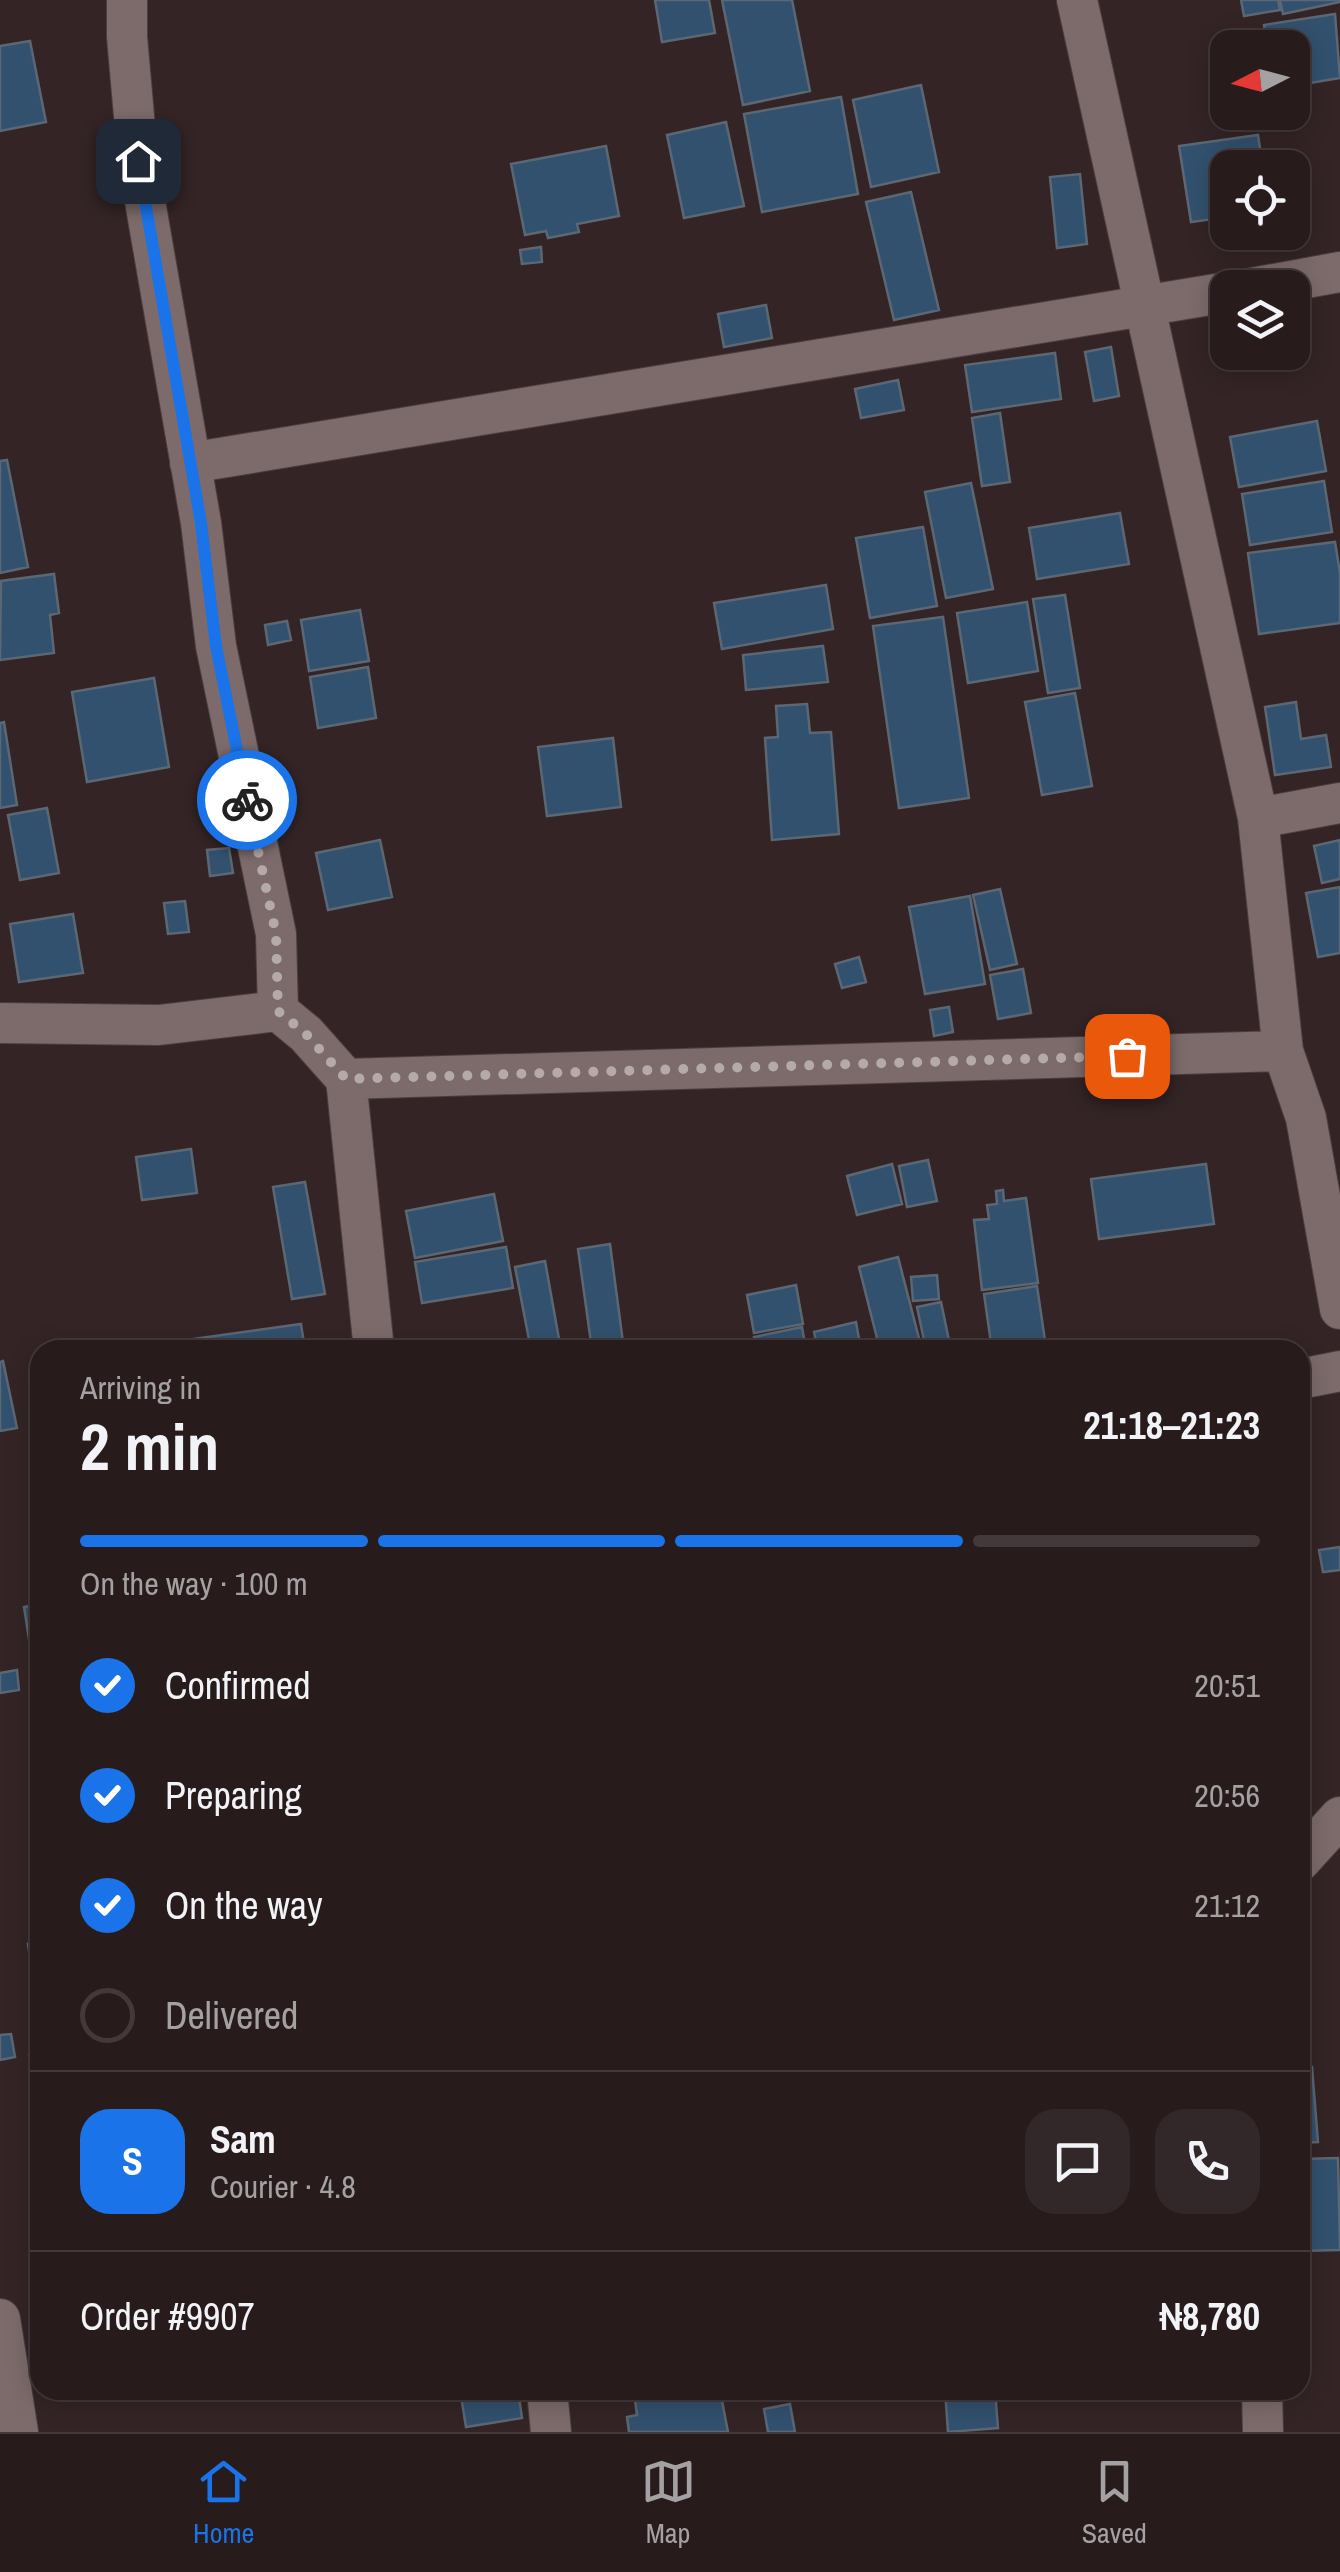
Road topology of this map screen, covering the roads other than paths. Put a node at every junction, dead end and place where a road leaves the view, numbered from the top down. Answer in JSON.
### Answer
{"nodes":[{"id":1,"x":127,"y":0,"type":"edge"},
{"id":2,"x":1077,"y":0,"type":"edge"},
{"id":3,"x":1340,"y":272,"type":"edge"},
{"id":4,"x":1310,"y":277,"type":"edge"},
{"id":5,"x":1210,"y":295,"type":"edge"},
{"id":6,"x":1142,"y":307,"type":"junction"},
{"id":7,"x":190,"y":463,"type":"junction"},
{"id":8,"x":1340,"y":803,"type":"edge"},
{"id":9,"x":1258,"y":818,"type":"junction"},
{"id":10,"x":278,"y":1011,"type":"junction"},
{"id":11,"x":0,"y":1023,"type":"edge"},
{"id":12,"x":1283,"y":1051,"type":"junction"},
{"id":13,"x":346,"y":1079,"type":"junction"},
{"id":14,"x":1323,"y":1117,"type":"edge"},
{"id":15,"x":1340,"y":1310,"type":"edge"},
{"id":16,"x":373,"y":1340,"type":"edge"},
{"id":17,"x":1340,"y":1371,"type":"edge"},
{"id":18,"x":1310,"y":1376,"type":"edge"},
{"id":19,"x":1340,"y":1817,"type":"edge"},
{"id":20,"x":1310,"y":1850,"type":"edge"},
{"id":21,"x":0,"y":2319,"type":"edge"},
{"id":22,"x":547,"y":2400,"type":"edge"},
{"id":23,"x":1262,"y":2400,"type":"edge"},
{"id":24,"x":18,"y":2432,"type":"edge"},
{"id":25,"x":551,"y":2432,"type":"edge"},
{"id":26,"x":1263,"y":2432,"type":"edge"}],
"edges":[{"from":1,"to":7,"type":"street"},
{"from":2,"to":6,"type":"street"},
{"from":3,"to":4,"type":"street"},
{"from":5,"to":6,"type":"street"},
{"from":6,"to":7,"type":"street"},
{"from":6,"to":9,"type":"street"},
{"from":7,"to":10,"type":"street"},
{"from":8,"to":9,"type":"street"},
{"from":9,"to":12,"type":"street"},
{"from":10,"to":11,"type":"street"},
{"from":10,"to":13,"type":"street"},
{"from":12,"to":13,"type":"street"},
{"from":12,"to":14,"type":"street"},
{"from":13,"to":16,"type":"street"},
{"from":14,"to":15,"type":"street"},
{"from":17,"to":18,"type":"street"},
{"from":19,"to":20,"type":"street"},
{"from":21,"to":24,"type":"street"},
{"from":22,"to":25,"type":"street"},
{"from":23,"to":26,"type":"street"}]}
